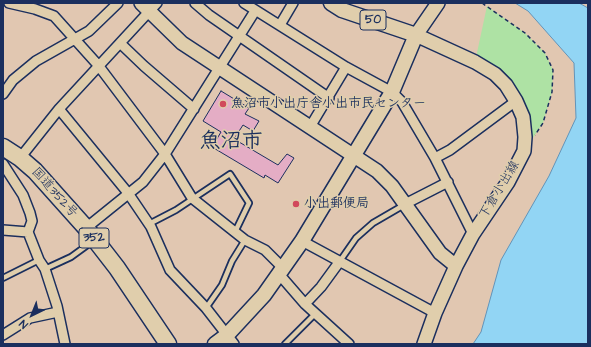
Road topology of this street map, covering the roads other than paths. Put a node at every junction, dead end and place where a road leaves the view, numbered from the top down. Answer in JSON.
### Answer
{"nodes":[{"id":1,"x":9,"y":3,"type":"edge"},
{"id":2,"x":118,"y":3,"type":"edge"},
{"id":3,"x":195,"y":3,"type":"edge"},
{"id":4,"x":244,"y":3,"type":"edge"},
{"id":5,"x":293,"y":3,"type":"edge"},
{"id":6,"x":331,"y":3,"type":"edge"},
{"id":7,"x":438,"y":3,"type":"edge"},
{"id":8,"x":149,"y":6,"type":"edge"},
{"id":9,"x":255,"y":11,"type":"junction"},
{"id":10,"x":280,"y":24,"type":"junction"},
{"id":11,"x":416,"y":35,"type":"junction"},
{"id":12,"x":239,"y":36,"type":"junction"},
{"id":13,"x":77,"y":39,"type":"junction"},
{"id":14,"x":120,"y":43,"type":"junction"},
{"id":15,"x":98,"y":65,"type":"junction"},
{"id":16,"x":346,"y":66,"type":"junction"},
{"id":17,"x":219,"y":69,"type":"junction"},
{"id":18,"x":392,"y":92,"type":"junction"},
{"id":19,"x":3,"y":94,"type":"edge"},
{"id":20,"x":329,"y":98,"type":"junction"},
{"id":21,"x":516,"y":101,"type":"junction"},
{"id":22,"x":58,"y":109,"type":"junction"},
{"id":23,"x":194,"y":110,"type":"junction"},
{"id":24,"x":310,"y":127,"type":"junction"},
{"id":25,"x":4,"y":151,"type":"edge"},
{"id":26,"x":166,"y":154,"type":"junction"},
{"id":27,"x":354,"y":155,"type":"junction"},
{"id":28,"x":20,"y":158,"type":"junction"},
{"id":29,"x":435,"y":158,"type":"junction"},
{"id":30,"x":3,"y":164,"type":"edge"},
{"id":31,"x":448,"y":182,"type":"junction"},
{"id":32,"x":128,"y":193,"type":"junction"},
{"id":33,"x":192,"y":198,"type":"junction"},
{"id":34,"x":405,"y":204,"type":"junction"},
{"id":35,"x":149,"y":224,"type":"junction"},
{"id":36,"x":3,"y":230,"type":"edge"},
{"id":37,"x":28,"y":232,"type":"junction"},
{"id":38,"x":235,"y":232,"type":"junction"},
{"id":39,"x":90,"y":234,"type":"junction"},
{"id":40,"x":473,"y":234,"type":"junction"},
{"id":41,"x":245,"y":240,"type":"junction"},
{"id":42,"x":302,"y":241,"type":"junction"},
{"id":43,"x":39,"y":260,"type":"junction"},
{"id":44,"x":340,"y":261,"type":"junction"},
{"id":45,"x":456,"y":266,"type":"junction"},
{"id":46,"x":45,"y":269,"type":"junction"},
{"id":47,"x":281,"y":272,"type":"junction"},
{"id":48,"x":3,"y":278,"type":"edge"},
{"id":49,"x":305,"y":304,"type":"junction"},
{"id":50,"x":206,"y":308,"type":"junction"},
{"id":51,"x":58,"y":312,"type":"junction"},
{"id":52,"x":316,"y":313,"type":"junction"},
{"id":53,"x":435,"y":313,"type":"junction"},
{"id":54,"x":3,"y":335,"type":"edge"},
{"id":55,"x":230,"y":339,"type":"edge"},
{"id":56,"x":65,"y":344,"type":"edge"},
{"id":57,"x":168,"y":344,"type":"edge"},
{"id":58,"x":215,"y":344,"type":"edge"},
{"id":59,"x":285,"y":344,"type":"edge"},
{"id":60,"x":349,"y":344,"type":"edge"},
{"id":61,"x":424,"y":344,"type":"edge"}],
"edges":[{"from":1,"to":13,"type":"street"},
{"from":2,"to":13,"type":"street"},
{"from":3,"to":12,"type":"street"},
{"from":4,"to":9,"type":"street"},
{"from":5,"to":10,"type":"street"},
{"from":6,"to":11,"type":"main road","number":"50"},
{"from":7,"to":11,"type":"street"},
{"from":8,"to":14,"type":"street"},
{"from":8,"to":17,"type":"street"},
{"from":9,"to":10,"type":"street"},
{"from":9,"to":12,"type":"street"},
{"from":10,"to":16,"type":"street"},
{"from":11,"to":18,"type":"main road"},
{"from":11,"to":21,"type":"street","name":"下倉小出線"},
{"from":12,"to":17,"type":"street"},
{"from":12,"to":20,"type":"street"},
{"from":13,"to":15,"type":"street"},
{"from":13,"to":19,"type":"street"},
{"from":14,"to":15,"type":"street"},
{"from":14,"to":23,"type":"street"},
{"from":15,"to":22,"type":"street"},
{"from":15,"to":26,"type":"street"},
{"from":16,"to":18,"type":"street"},
{"from":16,"to":20,"type":"street"},
{"from":17,"to":23,"type":"street"},
{"from":17,"to":24,"type":"street"},
{"from":18,"to":27,"type":"main road"},
{"from":18,"to":29,"type":"street"},
{"from":20,"to":24,"type":"street"},
{"from":21,"to":29,"type":"street"},
{"from":21,"to":40,"type":"street","name":"下倉小出線"},
{"from":22,"to":28,"type":"street"},
{"from":22,"to":32,"type":"street"},
{"from":23,"to":26,"type":"street"},
{"from":24,"to":27,"type":"street"},
{"from":25,"to":28,"type":"highway","name":"国道352号","number":"352"},
{"from":26,"to":32,"type":"street"},
{"from":26,"to":33,"type":"street"},
{"from":27,"to":34,"type":"street"},
{"from":27,"to":42,"type":"main road"},
{"from":28,"to":39,"type":"highway","name":"国道352号","number":"352"},
{"from":29,"to":31,"type":"street"},
{"from":30,"to":37,"type":"street"},
{"from":31,"to":34,"type":"street"},
{"from":31,"to":40,"type":"street"},
{"from":32,"to":35,"type":"street"},
{"from":32,"to":39,"type":"street"},
{"from":33,"to":35,"type":"lane"},
{"from":33,"to":38,"type":"street"},
{"from":33,"to":38,"type":"lane"},
{"from":34,"to":44,"type":"lane"},
{"from":34,"to":45,"type":"street"},
{"from":35,"to":50,"type":"street"},
{"from":36,"to":37,"type":"street"},
{"from":37,"to":43,"type":"street"},
{"from":38,"to":41,"type":"street"},
{"from":39,"to":46,"type":"lane"},
{"from":39,"to":57,"type":"highway","name":"国道352号","number":"352"},
{"from":40,"to":45,"type":"street","name":"下倉小出線"},
{"from":41,"to":47,"type":"street"},
{"from":41,"to":50,"type":"lane"},
{"from":42,"to":44,"type":"street"},
{"from":42,"to":47,"type":"main road"},
{"from":43,"to":46,"type":"street"},
{"from":43,"to":48,"type":"lane"},
{"from":44,"to":49,"type":"street"},
{"from":44,"to":53,"type":"street"},
{"from":45,"to":53,"type":"street","name":"下倉小出線"},
{"from":46,"to":51,"type":"street"},
{"from":47,"to":49,"type":"street"},
{"from":47,"to":55,"type":"main road"},
{"from":49,"to":52,"type":"street"},
{"from":50,"to":55,"type":"street"},
{"from":51,"to":54,"type":"street"},
{"from":51,"to":56,"type":"street"},
{"from":52,"to":59,"type":"lane"},
{"from":52,"to":60,"type":"street"},
{"from":53,"to":61,"type":"street","name":"下倉小出線"},
{"from":55,"to":58,"type":"main road"}]}
